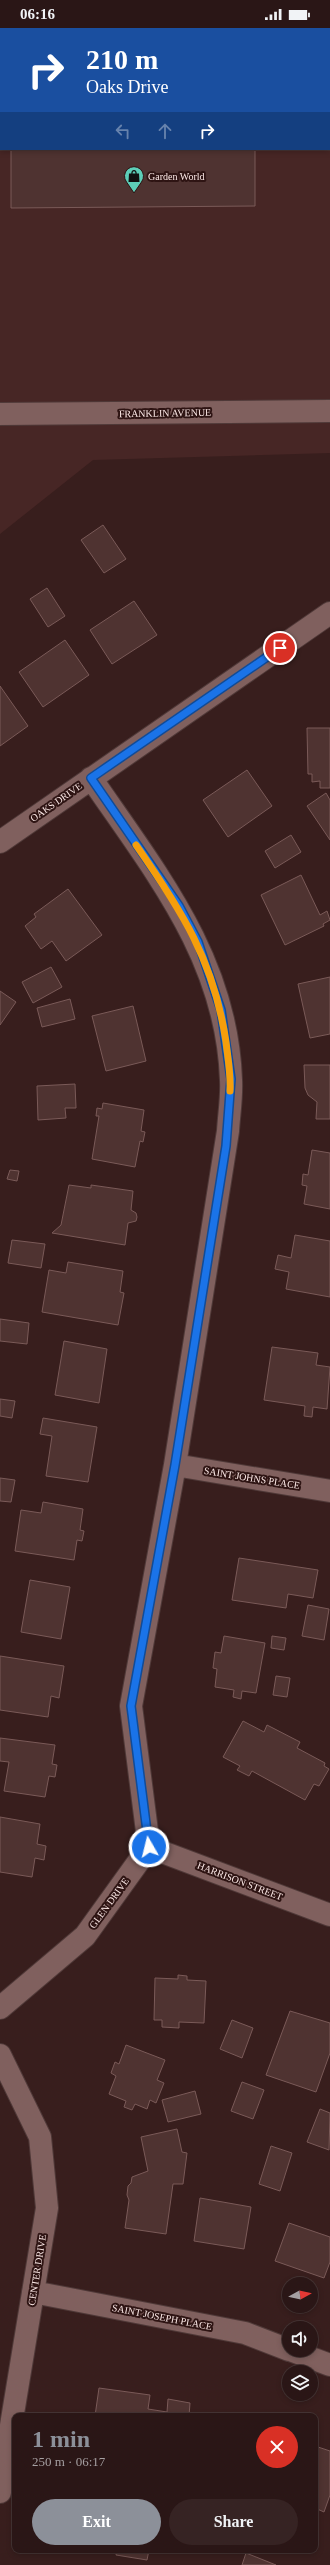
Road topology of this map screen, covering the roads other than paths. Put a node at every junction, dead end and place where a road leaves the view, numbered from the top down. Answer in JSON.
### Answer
{"nodes":[{"id":1,"x":330,"y":411,"type":"edge"},
{"id":2,"x":0,"y":414,"type":"edge"},
{"id":3,"x":330,"y":613,"type":"edge"},
{"id":4,"x":91,"y":778,"type":"junction"},
{"id":5,"x":0,"y":842,"type":"edge"},
{"id":6,"x":175,"y":1465,"type":"junction"},
{"id":7,"x":330,"y":1491,"type":"edge"},
{"id":8,"x":149,"y":1847,"type":"junction"},
{"id":9,"x":330,"y":1915,"type":"edge"},
{"id":10,"x":0,"y":2008,"type":"edge"},
{"id":11,"x":0,"y":2055,"type":"edge"},
{"id":12,"x":33,"y":2292,"type":"junction"},
{"id":13,"x":282,"y":2347,"type":"edge"},
{"id":14,"x":309,"y":2357,"type":"edge"},
{"id":15,"x":330,"y":2365,"type":"edge"},
{"id":16,"x":13,"y":2413,"type":"edge"},
{"id":17,"x":12,"y":2419,"type":"edge"},
{"id":18,"x":0,"y":2492,"type":"edge"}],
"edges":[{"from":1,"to":2,"type":"street","name":"FRANKLIN AVENUE"},
{"from":3,"to":4,"type":"street","name":"OAKS DRIVE"},
{"from":4,"to":5,"type":"street","name":"OAKS DRIVE"},
{"from":4,"to":6,"type":"street"},
{"from":6,"to":7,"type":"street","name":"SAINT JOHNS PLACE"},
{"from":6,"to":8,"type":"street"},
{"from":8,"to":9,"type":"street","name":"HARRISON STREET"},
{"from":8,"to":10,"type":"street","name":"GLEN DRIVE"},
{"from":11,"to":12,"type":"street","name":"CENTER DRIVE"},
{"from":12,"to":13,"type":"street","name":"SAINT JOSEPH PLACE"},
{"from":12,"to":16,"type":"street","name":"CENTER DRIVE"},
{"from":14,"to":15,"type":"street","name":"SAINT JOSEPH PLACE"},
{"from":17,"to":18,"type":"street","name":"CENTER DRIVE"}]}
